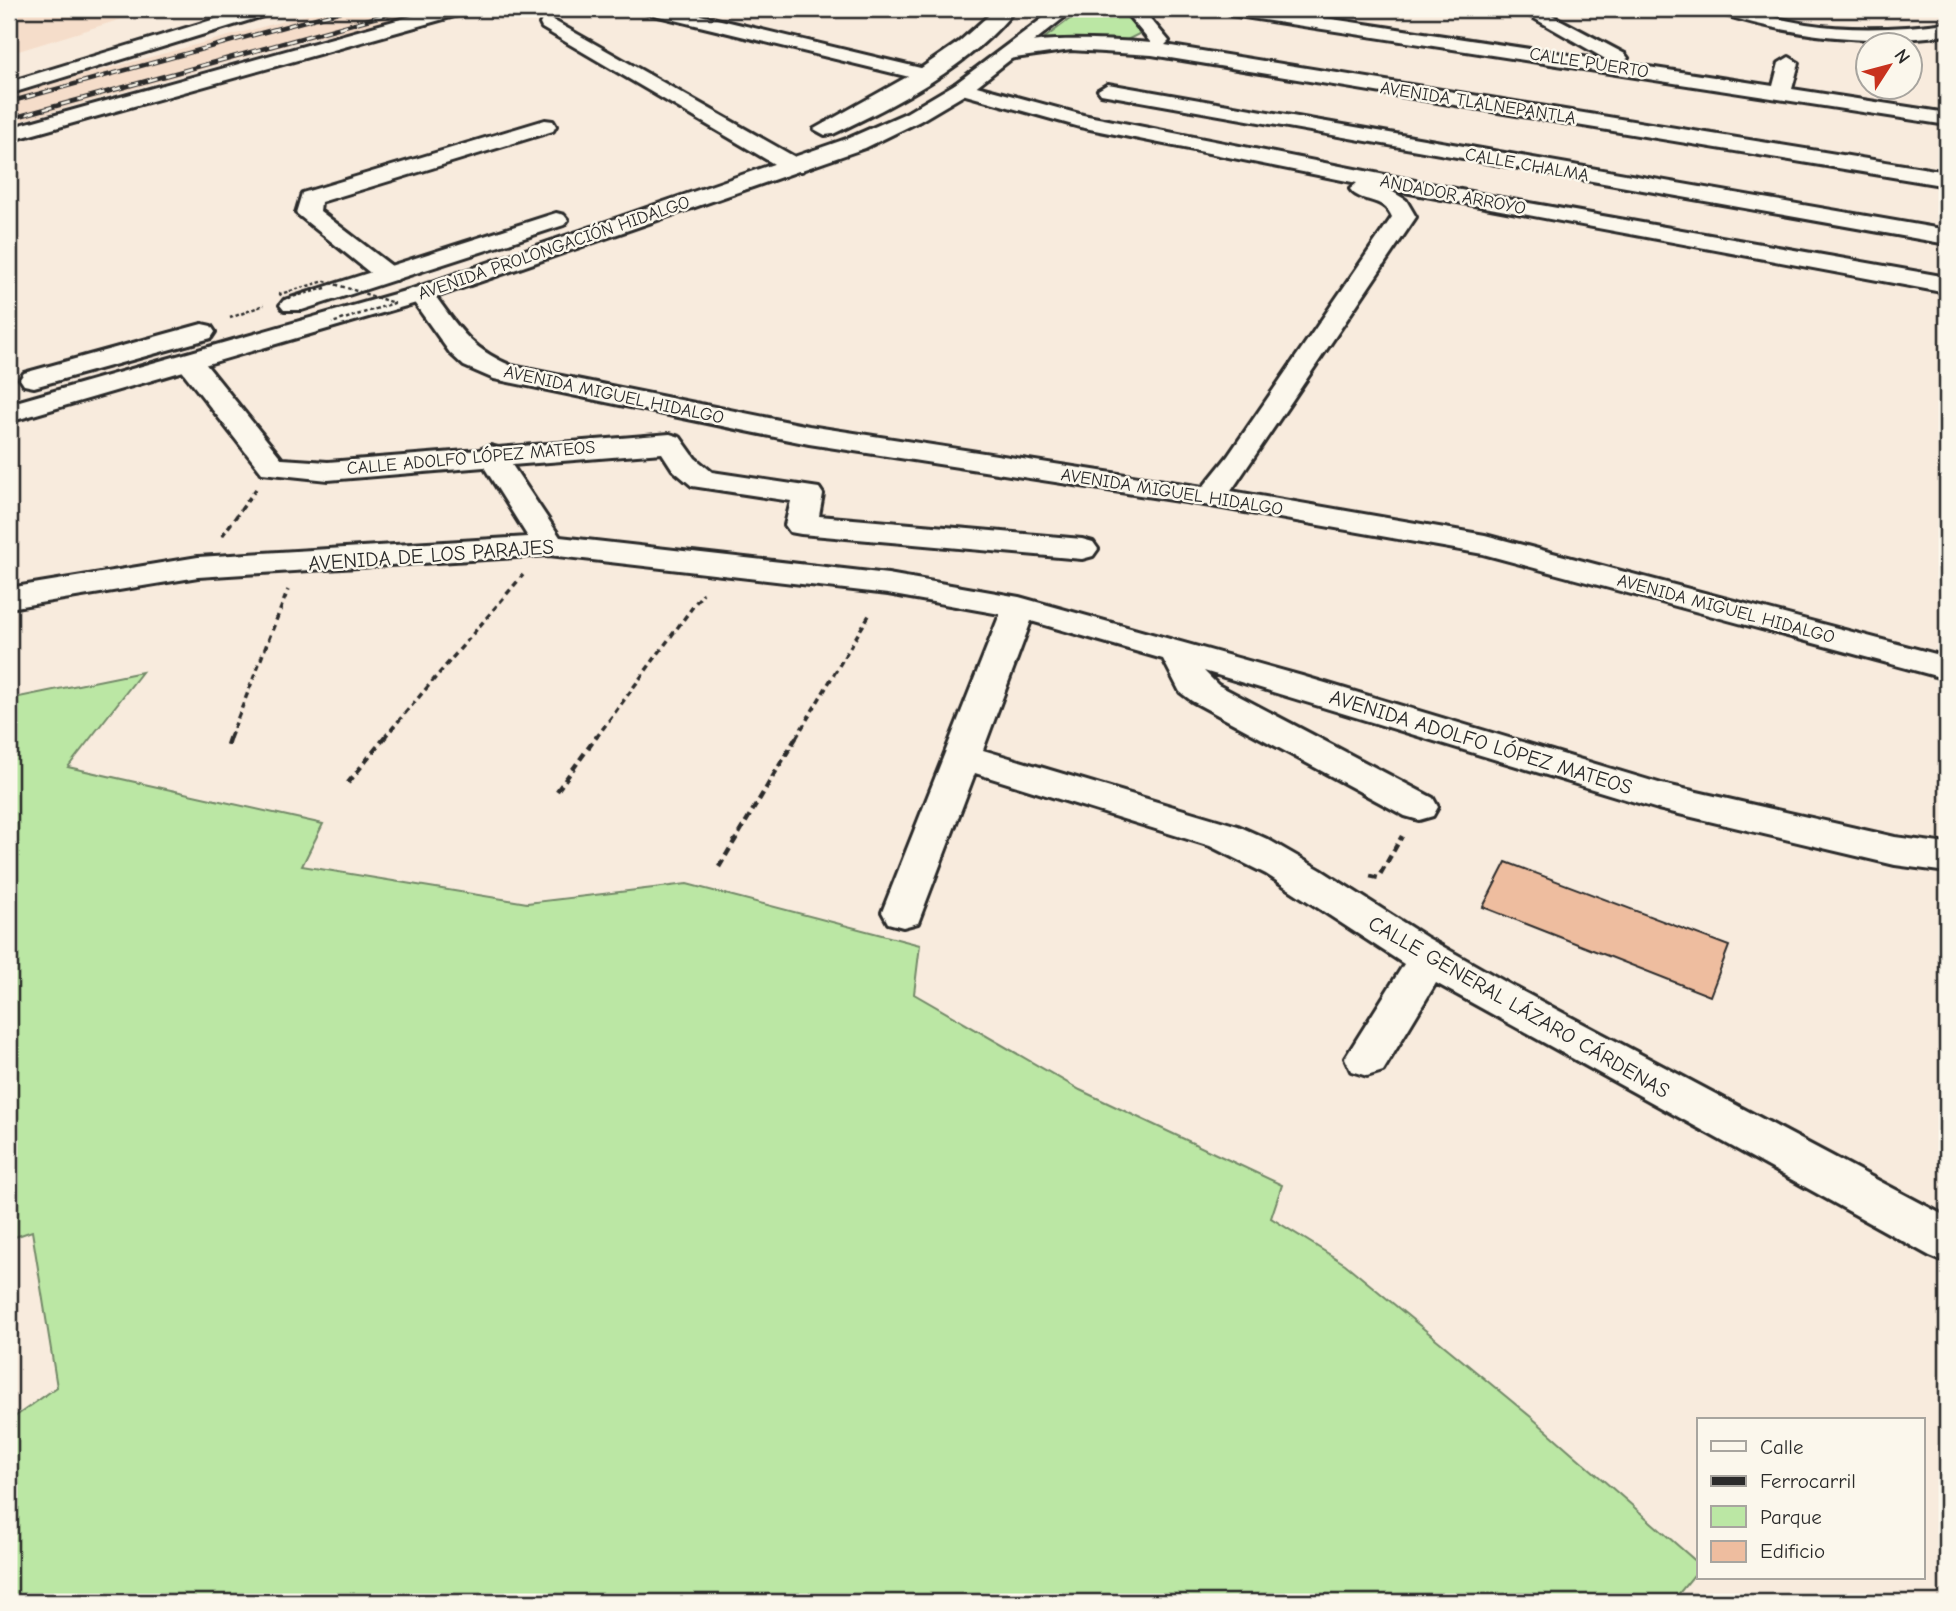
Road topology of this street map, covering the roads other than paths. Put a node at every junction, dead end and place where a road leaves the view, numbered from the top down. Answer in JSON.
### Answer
{"nodes":[{"id":1,"x":266,"y":9,"type":"edge"},
{"id":2,"x":458,"y":9,"type":"edge"},
{"id":3,"x":653,"y":9,"type":"edge"},
{"id":4,"x":1006,"y":9,"type":"edge"},
{"id":5,"x":1066,"y":9,"type":"edge"},
{"id":6,"x":1132,"y":9,"type":"edge"},
{"id":7,"x":1244,"y":9,"type":"edge"},
{"id":8,"x":1527,"y":9,"type":"edge"},
{"id":9,"x":1725,"y":9,"type":"edge"},
{"id":10,"x":549,"y":23,"type":"dead end"},
{"id":11,"x":1947,"y":29,"type":"edge"},
{"id":12,"x":1155,"y":45,"type":"junction"},
{"id":13,"x":1008,"y":53,"type":"junction"},
{"id":14,"x":1789,"y":62,"type":"dead end"},
{"id":15,"x":1641,"y":70,"type":"junction"},
{"id":16,"x":926,"y":75,"type":"junction"},
{"id":17,"x":1698,"y":81,"type":"junction"},
{"id":18,"x":9,"y":88,"type":"edge"},
{"id":19,"x":962,"y":88,"type":"junction"},
{"id":20,"x":1108,"y":90,"type":"junction"},
{"id":21,"x":1781,"y":93,"type":"junction"},
{"id":22,"x":1087,"y":106,"type":"dead end"},
{"id":23,"x":1683,"y":119,"type":"junction"},
{"id":24,"x":1947,"y":119,"type":"edge"},
{"id":25,"x":545,"y":126,"type":"dead end"},
{"id":26,"x":9,"y":135,"type":"edge"},
{"id":27,"x":1163,"y":151,"type":"dead end"},
{"id":28,"x":765,"y":152,"type":"junction"},
{"id":29,"x":794,"y":166,"type":"junction"},
{"id":30,"x":1947,"y":167,"type":"edge"},
{"id":31,"x":687,"y":177,"type":"dead end"},
{"id":32,"x":1947,"y":179,"type":"edge"},
{"id":33,"x":1647,"y":186,"type":"junction"},
{"id":34,"x":584,"y":211,"type":"dead end"},
{"id":35,"x":1947,"y":237,"type":"edge"},
{"id":36,"x":464,"y":251,"type":"junction"},
{"id":37,"x":388,"y":275,"type":"junction"},
{"id":38,"x":1947,"y":285,"type":"edge"},
{"id":39,"x":421,"y":295,"type":"junction"},
{"id":40,"x":223,"y":326,"type":"dead end"},
{"id":41,"x":190,"y":363,"type":"junction"},
{"id":42,"x":9,"y":386,"type":"edge"},
{"id":43,"x":9,"y":413,"type":"edge"},
{"id":44,"x":490,"y":455,"type":"junction"},
{"id":45,"x":1211,"y":498,"type":"junction"},
{"id":46,"x":549,"y":545,"type":"junction"},
{"id":47,"x":1485,"y":545,"type":"junction"},
{"id":48,"x":1082,"y":549,"type":"dead end"},
{"id":49,"x":9,"y":598,"type":"edge"},
{"id":50,"x":1019,"y":607,"type":"junction"},
{"id":51,"x":1947,"y":645,"type":"edge"},
{"id":52,"x":1177,"y":653,"type":"junction"},
{"id":53,"x":1947,"y":668,"type":"edge"},
{"id":54,"x":963,"y":757,"type":"junction"},
{"id":55,"x":1419,"y":807,"type":"road end"},
{"id":56,"x":1947,"y":858,"type":"edge"},
{"id":57,"x":903,"y":912,"type":"dead end"},
{"id":58,"x":1429,"y":959,"type":"junction"},
{"id":59,"x":1367,"y":1058,"type":"dead end"},
{"id":60,"x":1947,"y":1241,"type":"edge"}],
"edges":[{"from":1,"to":18,"type":"main road"},
{"from":2,"to":26,"type":"main road"},
{"from":3,"to":16,"type":"main road"},
{"from":4,"to":16,"type":"main road","name":"AVENIDA PROLONGACIÓN HIDALGO"},
{"from":5,"to":13,"type":"main road","name":"AVENIDA PROLONGACIÓN HIDALGO"},
{"from":6,"to":12,"type":"main road"},
{"from":7,"to":15,"type":"main road","name":"CALLE PUERTO"},
{"from":8,"to":15,"type":"main road"},
{"from":9,"to":11,"type":"main road"},
{"from":10,"to":28,"type":"main road"},
{"from":12,"to":13,"type":"main road","name":"AVENIDA TLALNEPANTLA"},
{"from":12,"to":20,"type":"main road"},
{"from":12,"to":23,"type":"main road","name":"AVENIDA TLALNEPANTLA"},
{"from":13,"to":19,"type":"main road","name":"AVENIDA PROLONGACIÓN HIDALGO"},
{"from":14,"to":21,"type":"main road"},
{"from":15,"to":17,"type":"main road","name":"CALLE PUERTO"},
{"from":16,"to":28,"type":"main road","name":"AVENIDA PROLONGACIÓN HIDALGO"},
{"from":17,"to":21,"type":"main road","name":"CALLE PUERTO"},
{"from":17,"to":23,"type":"main road"},
{"from":19,"to":29,"type":"main road","name":"AVENIDA PROLONGACIÓN HIDALGO"},
{"from":19,"to":38,"type":"main road","name":"ANDADOR ARROYO"},
{"from":20,"to":22,"type":"main road"},
{"from":20,"to":33,"type":"main road","name":"CALLE CHALMA"},
{"from":21,"to":24,"type":"main road","name":"CALLE PUERTO"},
{"from":23,"to":30,"type":"main road","name":"AVENIDA TLALNEPANTLA"},
{"from":23,"to":32,"type":"main road","name":"AVENIDA TLALNEPANTLA"},
{"from":23,"to":33,"type":"main road"},
{"from":25,"to":37,"type":"main road"},
{"from":27,"to":45,"type":"main road"},
{"from":28,"to":29,"type":"main road"},
{"from":28,"to":31,"type":"main road","name":"AVENIDA PROLONGACIÓN HIDALGO"},
{"from":29,"to":39,"type":"main road","name":"AVENIDA PROLONGACIÓN HIDALGO"},
{"from":33,"to":35,"type":"main road","name":"CALLE CHALMA"},
{"from":34,"to":36,"type":"main road","name":"AVENIDA PROLONGACIÓN HIDALGO"},
{"from":36,"to":37,"type":"main road","name":"AVENIDA PROLONGACIÓN HIDALGO"},
{"from":36,"to":39,"type":"main road"},
{"from":37,"to":39,"type":"main road","name":"AVENIDA PROLONGACIÓN HIDALGO"},
{"from":39,"to":41,"type":"main road","name":"AVENIDA PROLONGACIÓN HIDALGO"},
{"from":39,"to":45,"type":"main road","name":"AVENIDA MIGUEL HIDALGO"},
{"from":40,"to":42,"type":"main road"},
{"from":41,"to":43,"type":"main road","name":"AVENIDA PROLONGACIÓN HIDALGO"},
{"from":41,"to":44,"type":"main road","name":"CALLE ADOLFO LÓPEZ MATEOS"},
{"from":44,"to":46,"type":"main road"},
{"from":44,"to":48,"type":"main road","name":"CALLE ADOLFO LÓPEZ MATEOS"},
{"from":45,"to":47,"type":"main road","name":"AVENIDA MIGUEL HIDALGO"},
{"from":46,"to":49,"type":"main road","name":"AVENIDA DE LOS PARAJES"},
{"from":46,"to":50,"type":"main road","name":"AVENIDA DE LOS PARAJES"},
{"from":47,"to":51,"type":"main road"},
{"from":47,"to":53,"type":"main road","name":"AVENIDA MIGUEL HIDALGO"},
{"from":50,"to":52,"type":"main road","name":"AVENIDA ADOLFO LÓPEZ MATEOS"},
{"from":50,"to":54,"type":"main road"},
{"from":52,"to":55,"type":"main road"},
{"from":52,"to":56,"type":"main road","name":"AVENIDA ADOLFO LÓPEZ MATEOS"},
{"from":54,"to":57,"type":"main road"},
{"from":54,"to":58,"type":"main road","name":"CALLE GENERAL LÁZARO CÁRDENAS"},
{"from":58,"to":59,"type":"main road"},
{"from":58,"to":60,"type":"main road","name":"CALLE GENERAL LÁZARO CÁRDENAS"}]}
